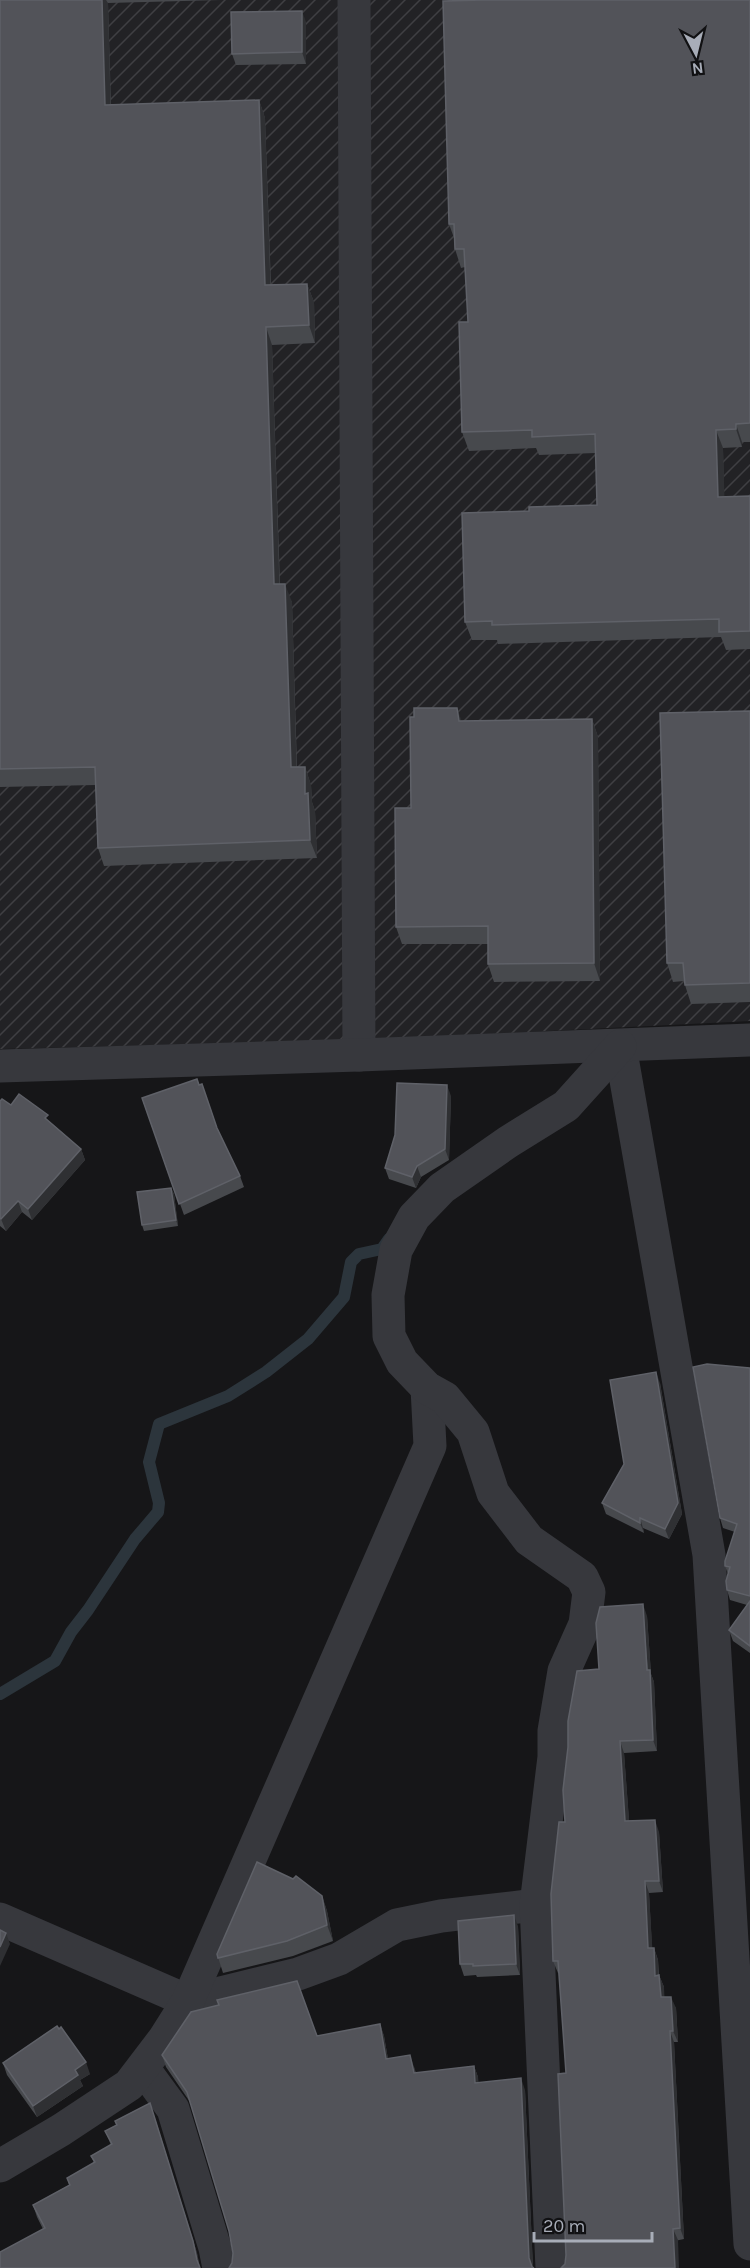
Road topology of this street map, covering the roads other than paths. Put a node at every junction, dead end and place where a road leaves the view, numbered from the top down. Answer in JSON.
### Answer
{"nodes":[{"id":1,"x":354,"y":0,"type":"edge"},
{"id":2,"x":750,"y":1040,"type":"edge"},
{"id":3,"x":620,"y":1046,"type":"junction"},
{"id":4,"x":359,"y":1055,"type":"junction"},
{"id":5,"x":0,"y":1066,"type":"edge"},
{"id":6,"x":427,"y":1388,"type":"junction"},
{"id":7,"x":536,"y":1905,"type":"junction"},
{"id":8,"x":0,"y":1919,"type":"edge"},
{"id":9,"x":188,"y":2001,"type":"junction"},
{"id":10,"x":143,"y":2068,"type":"junction"},
{"id":11,"x":0,"y":2166,"type":"edge"},
{"id":12,"x":750,"y":2244,"type":"edge"},
{"id":13,"x":219,"y":2268,"type":"edge"},
{"id":14,"x":552,"y":2268,"type":"edge"}],
"edges":[{"from":1,"to":4,"type":"street"},
{"from":2,"to":3,"type":"street"},
{"from":3,"to":4,"type":"street"},
{"from":3,"to":6,"type":"street"},
{"from":3,"to":12,"type":"street"},
{"from":4,"to":5,"type":"street"},
{"from":6,"to":7,"type":"street"},
{"from":6,"to":9,"type":"street"},
{"from":7,"to":9,"type":"street"},
{"from":7,"to":14,"type":"street"},
{"from":8,"to":9,"type":"street"},
{"from":9,"to":10,"type":"street"},
{"from":10,"to":11,"type":"street"},
{"from":10,"to":13,"type":"street"}]}
